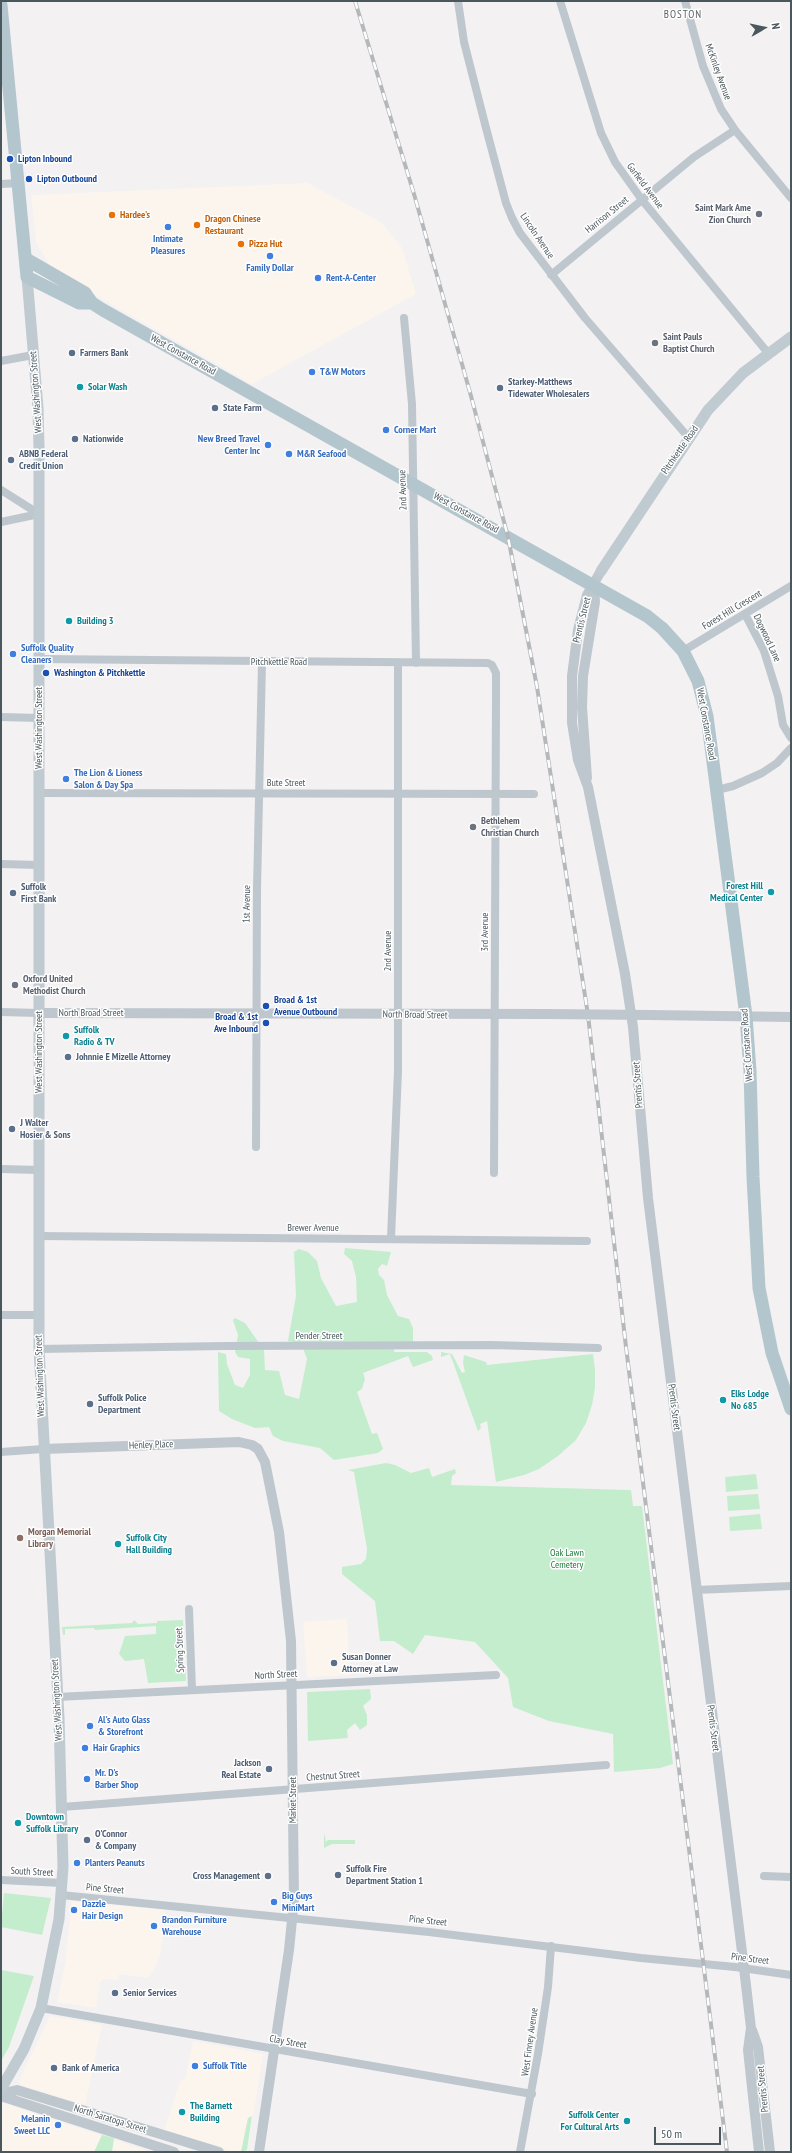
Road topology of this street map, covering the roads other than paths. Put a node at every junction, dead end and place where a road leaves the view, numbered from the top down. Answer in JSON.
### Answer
{"nodes":[{"id":1,"x":458,"y":1,"type":"edge"},
{"id":2,"x":560,"y":1,"type":"edge"},
{"id":3,"x":685,"y":1,"type":"edge"},
{"id":4,"x":1,"y":5,"type":"edge"},
{"id":5,"x":735,"y":130,"type":"junction"},
{"id":6,"x":19,"y":183,"type":"junction"},
{"id":7,"x":1,"y":184,"type":"edge"},
{"id":8,"x":791,"y":198,"type":"edge"},
{"id":9,"x":642,"y":200,"type":"junction"},
{"id":10,"x":26,"y":259,"type":"junction"},
{"id":11,"x":551,"y":275,"type":"junction"},
{"id":12,"x":27,"y":276,"type":"junction"},
{"id":13,"x":92,"y":303,"type":"junction"},
{"id":14,"x":404,"y":318,"type":"dead end"},
{"id":15,"x":791,"y":337,"type":"edge"},
{"id":16,"x":768,"y":353,"type":"junction"},
{"id":17,"x":33,"y":355,"type":"junction"},
{"id":18,"x":1,"y":361,"type":"edge"},
{"id":19,"x":689,"y":438,"type":"junction"},
{"id":20,"x":412,"y":484,"type":"junction"},
{"id":21,"x":1,"y":490,"type":"edge"},
{"id":22,"x":39,"y":514,"type":"junction"},
{"id":23,"x":1,"y":522,"type":"edge"},
{"id":24,"x":601,"y":571,"type":"joint"},
{"id":25,"x":594,"y":585,"type":"junction"},
{"id":26,"x":791,"y":586,"type":"edge"},
{"id":27,"x":744,"y":614,"type":"junction"},
{"id":28,"x":682,"y":651,"type":"junction"},
{"id":29,"x":39,"y":659,"type":"junction"},
{"id":30,"x":262,"y":662,"type":"junction"},
{"id":31,"x":398,"y":663,"type":"junction"},
{"id":32,"x":416,"y":663,"type":"junction"},
{"id":33,"x":496,"y":691,"type":"joint"},
{"id":34,"x":1,"y":717,"type":"edge"},
{"id":35,"x":39,"y":718,"type":"junction"},
{"id":36,"x":791,"y":738,"type":"edge"},
{"id":37,"x":791,"y":748,"type":"edge"},
{"id":38,"x":717,"y":790,"type":"junction"},
{"id":39,"x":39,"y":793,"type":"junction"},
{"id":40,"x":259,"y":793,"type":"junction"},
{"id":41,"x":398,"y":793,"type":"junction"},
{"id":42,"x":496,"y":793,"type":"junction"},
{"id":43,"x":534,"y":794,"type":"dead end"},
{"id":44,"x":1,"y":864,"type":"edge"},
{"id":45,"x":39,"y":865,"type":"junction"},
{"id":46,"x":1,"y":1012,"type":"edge"},
{"id":47,"x":39,"y":1013,"type":"junction"},
{"id":48,"x":256,"y":1014,"type":"junction"},
{"id":49,"x":398,"y":1015,"type":"junction"},
{"id":50,"x":495,"y":1015,"type":"junction"},
{"id":51,"x":746,"y":1016,"type":"junction"},
{"id":52,"x":791,"y":1017,"type":"edge"},
{"id":53,"x":256,"y":1147,"type":"dead end"},
{"id":54,"x":1,"y":1169,"type":"edge"},
{"id":55,"x":39,"y":1170,"type":"junction"},
{"id":56,"x":494,"y":1173,"type":"dead end"},
{"id":57,"x":38,"y":1236,"type":"junction"},
{"id":58,"x":392,"y":1238,"type":"junction"},
{"id":59,"x":587,"y":1241,"type":"dead end"},
{"id":60,"x":38,"y":1315,"type":"junction"},
{"id":61,"x":1,"y":1316,"type":"edge"},
{"id":62,"x":598,"y":1348,"type":"dead end"},
{"id":63,"x":39,"y":1349,"type":"junction"},
{"id":64,"x":791,"y":1409,"type":"edge"},
{"id":65,"x":258,"y":1449,"type":"joint"},
{"id":66,"x":43,"y":1450,"type":"junction"},
{"id":67,"x":1,"y":1452,"type":"edge"},
{"id":68,"x":791,"y":1586,"type":"edge"},
{"id":69,"x":696,"y":1590,"type":"junction"},
{"id":70,"x":189,"y":1609,"type":"dead end"},
{"id":71,"x":496,"y":1675,"type":"dead end"},
{"id":72,"x":293,"y":1684,"type":"junction"},
{"id":73,"x":192,"y":1690,"type":"junction"},
{"id":74,"x":57,"y":1697,"type":"junction"},
{"id":75,"x":606,"y":1765,"type":"dead end"},
{"id":76,"x":293,"y":1789,"type":"junction"},
{"id":77,"x":62,"y":1807,"type":"junction"},
{"id":78,"x":764,"y":1876,"type":"dead end"},
{"id":79,"x":791,"y":1877,"type":"edge"},
{"id":80,"x":1,"y":1880,"type":"edge"},
{"id":81,"x":62,"y":1883,"type":"junction"},
{"id":82,"x":61,"y":1895,"type":"junction"},
{"id":83,"x":293,"y":1917,"type":"junction"},
{"id":84,"x":551,"y":1946,"type":"junction"},
{"id":85,"x":744,"y":1968,"type":"junction"},
{"id":86,"x":791,"y":1975,"type":"edge"},
{"id":87,"x":41,"y":2008,"type":"junction"},
{"id":88,"x":751,"y":2028,"type":"junction"},
{"id":89,"x":274,"y":2050,"type":"junction"},
{"id":90,"x":1,"y":2089,"type":"edge"},
{"id":91,"x":532,"y":2094,"type":"junction"},
{"id":92,"x":1,"y":2095,"type":"edge"},
{"id":93,"x":523,"y":2140,"type":"junction"},
{"id":94,"x":174,"y":2152,"type":"edge"},
{"id":95,"x":219,"y":2152,"type":"edge"},
{"id":96,"x":259,"y":2152,"type":"edge"},
{"id":97,"x":520,"y":2152,"type":"edge"},
{"id":98,"x":524,"y":2152,"type":"edge"},
{"id":99,"x":759,"y":2152,"type":"edge"},
{"id":100,"x":770,"y":2152,"type":"edge"}],
"edges":[{"from":1,"to":11,"type":"street","name":"Lincoln Avenue"},
{"from":2,"to":9,"type":"street","name":"Garfield Avenue"},
{"from":3,"to":5,"type":"street","name":"McKinley Avenue"},
{"from":4,"to":6,"type":"main road","name":"West Washington Street"},
{"from":5,"to":8,"type":"street","name":"McKinley Avenue"},
{"from":5,"to":9,"type":"street","name":"Harrison Street"},
{"from":6,"to":7,"type":"street"},
{"from":6,"to":10,"type":"main road","name":"West Washington Street"},
{"from":9,"to":11,"type":"street","name":"Harrison Street"},
{"from":9,"to":16,"type":"street","name":"Garfield Avenue"},
{"from":10,"to":12,"type":"main road","name":"West Washington Street"},
{"from":10,"to":13,"type":"main road","name":"West Constance Road"},
{"from":11,"to":19,"type":"street","name":"Lincoln Avenue"},
{"from":12,"to":13,"type":"main road","name":"West Constance Road"},
{"from":12,"to":17,"type":"main road","name":"West Washington Street"},
{"from":13,"to":20,"type":"main road","name":"West Constance Road"},
{"from":14,"to":20,"type":"street","name":"2nd Avenue"},
{"from":15,"to":16,"type":"main road","name":"Pitchkettle Road"},
{"from":16,"to":19,"type":"main road","name":"Pitchkettle Road"},
{"from":17,"to":18,"type":"street"},
{"from":17,"to":22,"type":"main road","name":"West Washington Street"},
{"from":19,"to":24,"type":"main road","name":"Pitchkettle Road"},
{"from":20,"to":25,"type":"main road","name":"West Constance Road"},
{"from":20,"to":32,"type":"street","name":"2nd Avenue"},
{"from":21,"to":22,"type":"street"},
{"from":22,"to":23,"type":"street"},
{"from":22,"to":29,"type":"main road","name":"West Washington Street"},
{"from":24,"to":25,"type":"street","name":"Pitchkettle Road"},
{"from":25,"to":28,"type":"main road","name":"West Constance Road"},
{"from":25,"to":69,"type":"street","name":"Prentis Street"},
{"from":26,"to":27,"type":"street","name":"Forest Hill Crescent"},
{"from":27,"to":28,"type":"street","name":"Forest Hill Crescent"},
{"from":27,"to":36,"type":"street","name":"Dogwood Lane"},
{"from":28,"to":38,"type":"main road","name":"West Constance Road"},
{"from":29,"to":30,"type":"street","name":"Pitchkettle Road"},
{"from":29,"to":35,"type":"main road","name":"West Washington Street"},
{"from":30,"to":31,"type":"street","name":"Pitchkettle Road"},
{"from":30,"to":40,"type":"street","name":"1st Avenue"},
{"from":31,"to":32,"type":"street","name":"Pitchkettle Road"},
{"from":31,"to":41,"type":"street","name":"2nd Avenue"},
{"from":32,"to":33,"type":"street","name":"Pitchkettle Road"},
{"from":33,"to":42,"type":"street","name":"3rd Avenue"},
{"from":34,"to":35,"type":"street"},
{"from":35,"to":39,"type":"main road","name":"West Washington Street"},
{"from":37,"to":38,"type":"street"},
{"from":38,"to":51,"type":"main road","name":"West Constance Road"},
{"from":39,"to":40,"type":"street","name":"Bute Street"},
{"from":39,"to":45,"type":"main road","name":"West Washington Street"},
{"from":40,"to":41,"type":"street","name":"Bute Street"},
{"from":40,"to":48,"type":"street","name":"1st Avenue"},
{"from":41,"to":42,"type":"street","name":"Bute Street"},
{"from":41,"to":49,"type":"street","name":"2nd Avenue"},
{"from":42,"to":43,"type":"street","name":"Bute Street"},
{"from":42,"to":50,"type":"street","name":"3rd Avenue"},
{"from":44,"to":45,"type":"street"},
{"from":45,"to":47,"type":"main road","name":"West Washington Street"},
{"from":46,"to":47,"type":"street"},
{"from":47,"to":48,"type":"street","name":"North Broad Street"},
{"from":47,"to":55,"type":"main road","name":"West Washington Street"},
{"from":48,"to":49,"type":"street","name":"North Broad Street"},
{"from":48,"to":53,"type":"street","name":"1st Avenue"},
{"from":49,"to":50,"type":"street","name":"North Broad Street"},
{"from":49,"to":58,"type":"street","name":"2nd Avenue"},
{"from":50,"to":51,"type":"street","name":"North Broad Street","bridge":true},
{"from":50,"to":56,"type":"street","name":"3rd Avenue"},
{"from":51,"to":52,"type":"street","name":"North Broad Street"},
{"from":51,"to":64,"type":"main road","name":"West Constance Road"},
{"from":54,"to":55,"type":"street"},
{"from":55,"to":57,"type":"main road","name":"West Washington Street"},
{"from":57,"to":58,"type":"street","name":"Brewer Avenue"},
{"from":57,"to":60,"type":"main road","name":"West Washington Street"},
{"from":58,"to":59,"type":"street","name":"Brewer Avenue"},
{"from":60,"to":61,"type":"street"},
{"from":60,"to":63,"type":"main road","name":"West Washington Street"},
{"from":62,"to":63,"type":"street","name":"Pender Street"},
{"from":63,"to":66,"type":"main road","name":"West Washington Street"},
{"from":65,"to":66,"type":"street","name":"Henley Place"},
{"from":65,"to":72,"type":"street","name":"Market Street"},
{"from":66,"to":67,"type":"street"},
{"from":66,"to":74,"type":"main road","name":"West Washington Street"},
{"from":68,"to":69,"type":"street"},
{"from":69,"to":85,"type":"street","name":"Prentis Street"},
{"from":70,"to":73,"type":"street","name":"Spring Street"},
{"from":71,"to":72,"type":"street","name":"North Street"},
{"from":72,"to":73,"type":"street","name":"North Street"},
{"from":72,"to":76,"type":"street","name":"Market Street"},
{"from":73,"to":74,"type":"street","name":"North Street"},
{"from":74,"to":77,"type":"main road","name":"West Washington Street"},
{"from":75,"to":76,"type":"street","name":"Chestnut Street"},
{"from":76,"to":77,"type":"street","name":"Chestnut Street"},
{"from":76,"to":83,"type":"street","name":"Market Street"},
{"from":77,"to":81,"type":"main road","name":"West Washington Street"},
{"from":78,"to":79,"type":"street"},
{"from":80,"to":81,"type":"street","name":"South Street"},
{"from":81,"to":82,"type":"main road","name":"West Washington Street"},
{"from":82,"to":83,"type":"street","name":"Pine Street"},
{"from":82,"to":87,"type":"main road","name":"West Washington Street"},
{"from":83,"to":84,"type":"street","name":"Pine Street"},
{"from":83,"to":89,"type":"street","name":"Market Street"},
{"from":84,"to":85,"type":"street","name":"Pine Street"},
{"from":84,"to":91,"type":"street","name":"West Finney Avenue"},
{"from":85,"to":86,"type":"street","name":"Pine Street"},
{"from":85,"to":88,"type":"street","name":"Prentis Street"},
{"from":87,"to":89,"type":"street","name":"Clay Street"},
{"from":87,"to":90,"type":"main road","name":"West Washington Street"},
{"from":88,"to":99,"type":"street","name":"Prentis Street"},
{"from":88,"to":100,"type":"street","name":"Prentis Street"},
{"from":89,"to":91,"type":"street","name":"Clay Street"},
{"from":89,"to":96,"type":"street","name":"Market Street"},
{"from":91,"to":93,"type":"street","name":"West Finney Avenue"},
{"from":92,"to":94,"type":"street","name":"North Saratoga Street"},
{"from":92,"to":95,"type":"street","name":"North Saratoga Street"},
{"from":93,"to":97,"type":"street","name":"West Finney Avenue"},
{"from":93,"to":98,"type":"street","name":"West Finney Avenue"}]}
